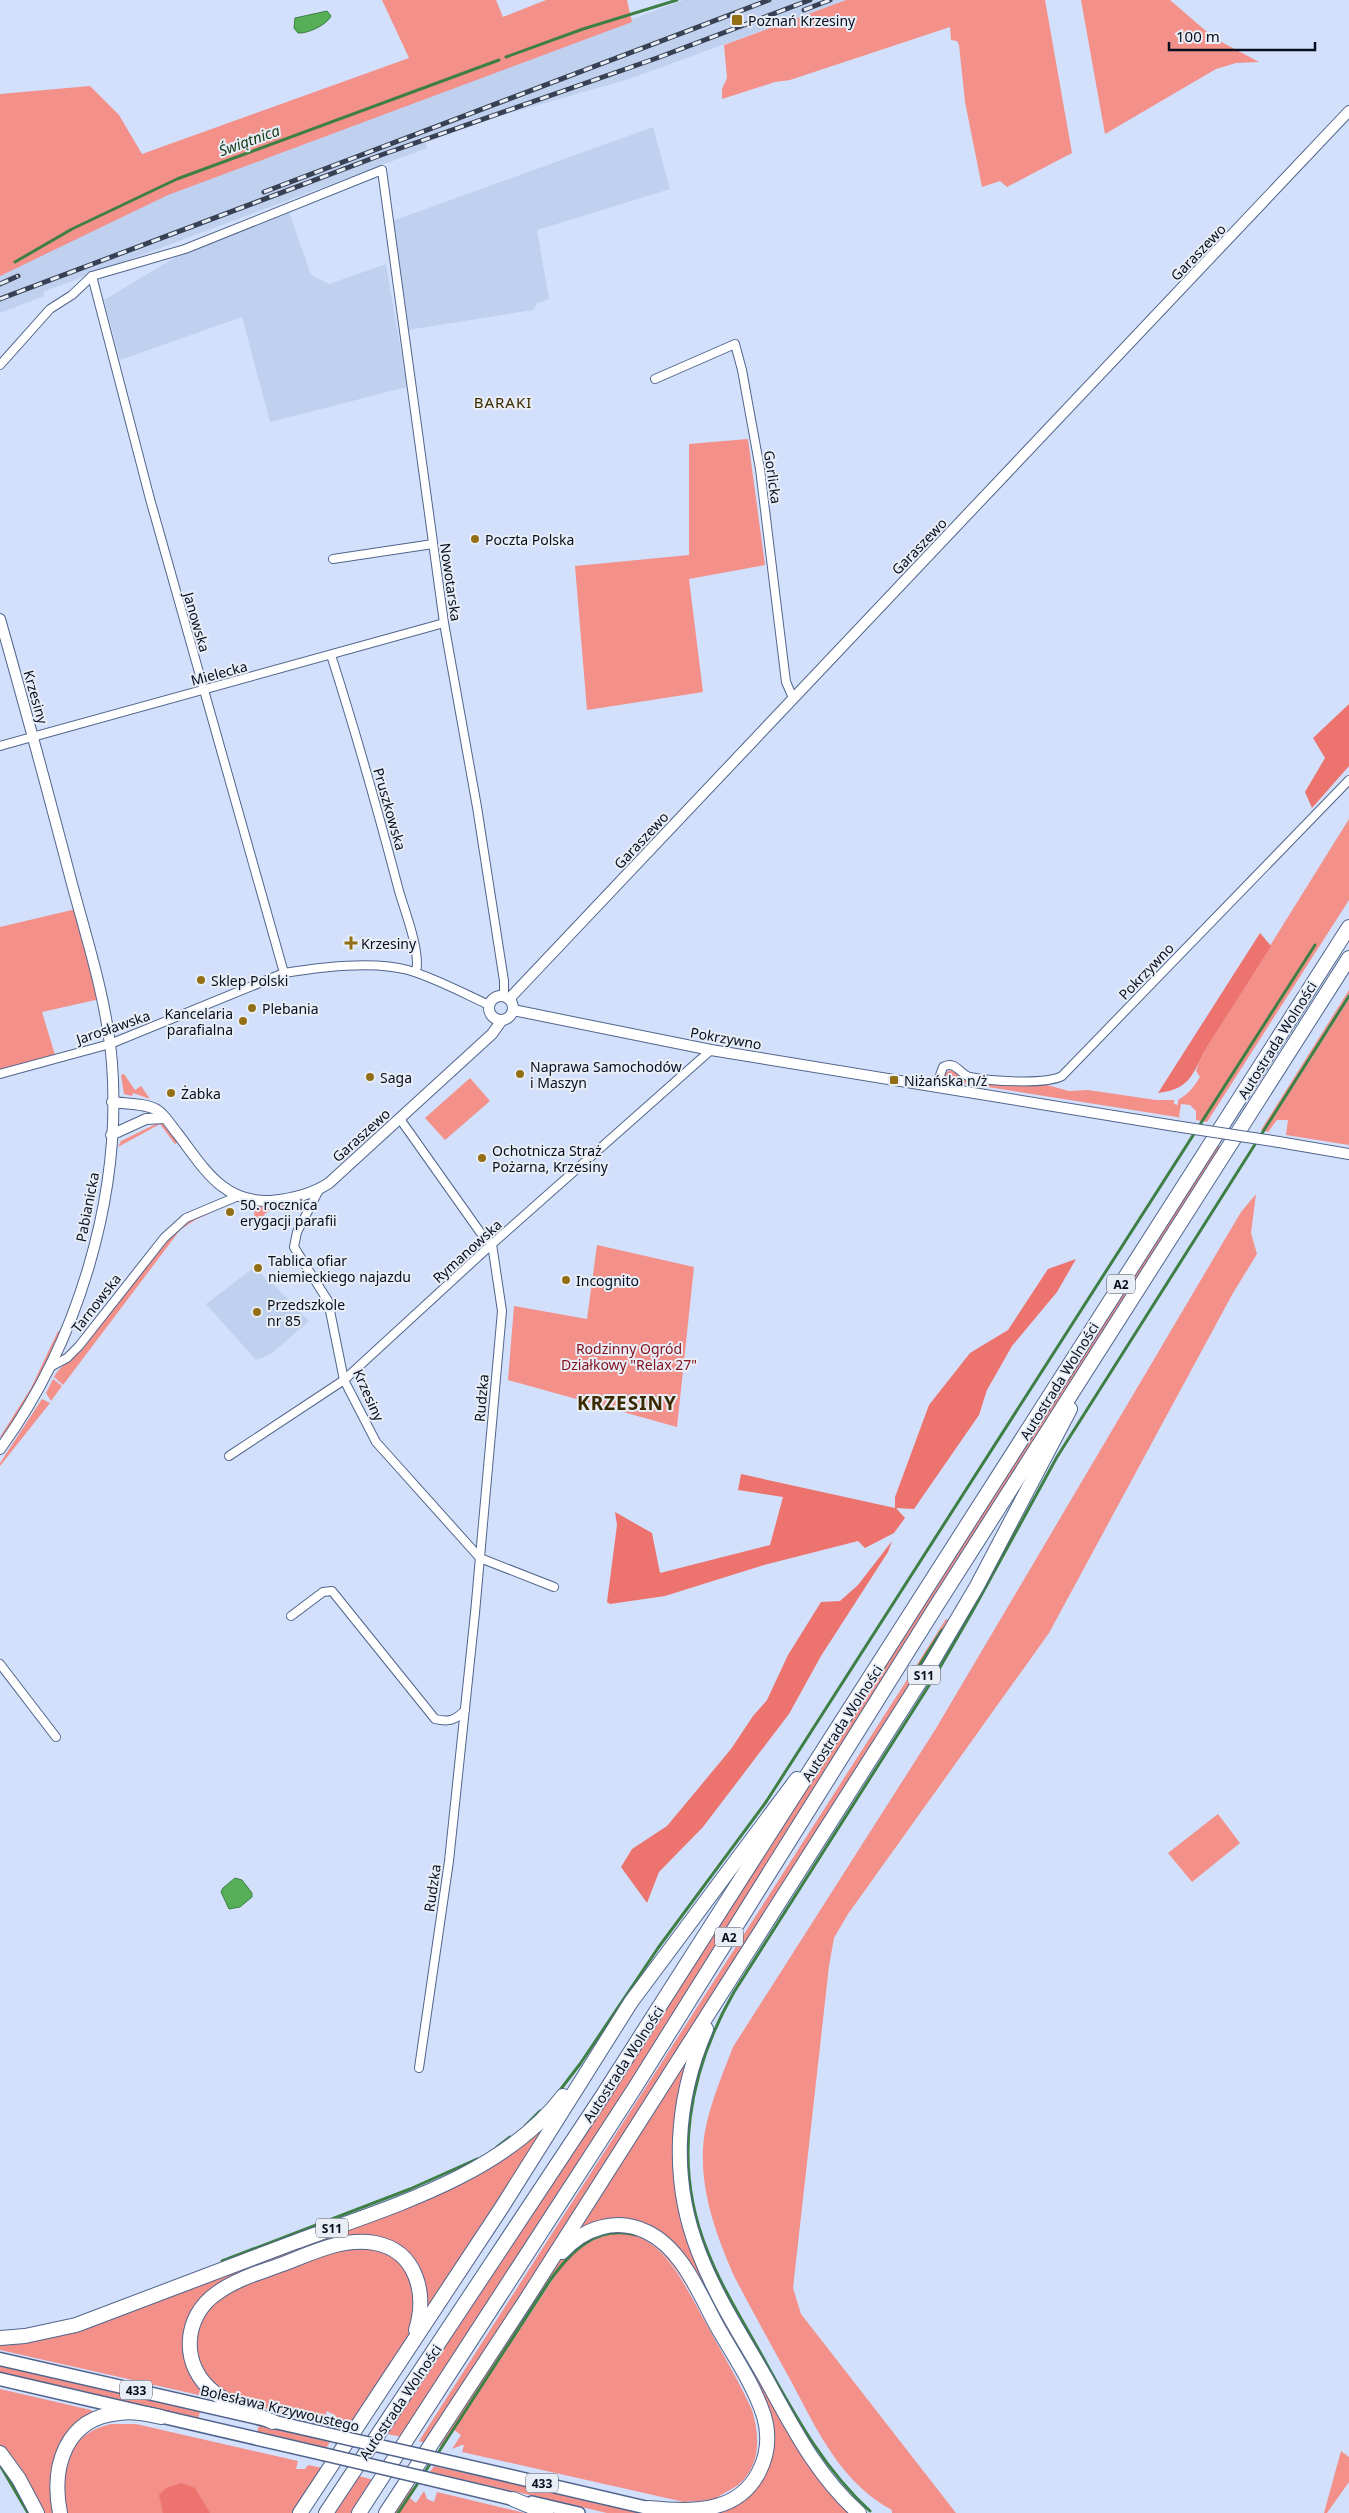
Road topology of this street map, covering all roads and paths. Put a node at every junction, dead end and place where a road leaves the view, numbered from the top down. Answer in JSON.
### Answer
{"nodes":[{"id":1,"x":1349,"y":111,"type":"edge"},
{"id":2,"x":92,"y":276,"type":"junction"},
{"id":3,"x":0,"y":365,"type":"edge"},
{"id":4,"x":655,"y":379,"type":"dead end"},
{"id":5,"x":434,"y":544,"type":"junction"},
{"id":6,"x":333,"y":560,"type":"dead end"},
{"id":7,"x":0,"y":619,"type":"edge"},
{"id":8,"x":444,"y":623,"type":"junction"},
{"id":9,"x":331,"y":655,"type":"junction"},
{"id":10,"x":204,"y":690,"type":"junction"},
{"id":11,"x":794,"y":698,"type":"junction"},
{"id":12,"x":34,"y":737,"type":"junction"},
{"id":13,"x":0,"y":746,"type":"edge"},
{"id":14,"x":1349,"y":780,"type":"edge"},
{"id":15,"x":1349,"y":927,"type":"edge"},
{"id":16,"x":1349,"y":958,"type":"edge"},
{"id":17,"x":416,"y":972,"type":"junction"},
{"id":18,"x":284,"y":974,"type":"junction"},
{"id":19,"x":506,"y":998,"type":"junction"},
{"id":20,"x":490,"y":1005,"type":"junction"},
{"id":21,"x":513,"y":1010,"type":"junction"},
{"id":22,"x":502,"y":1020,"type":"junction"},
{"id":23,"x":110,"y":1044,"type":"junction"},
{"id":24,"x":711,"y":1050,"type":"junction"},
{"id":25,"x":0,"y":1074,"type":"edge"},
{"id":26,"x":936,"y":1087,"type":"junction"},
{"id":27,"x":112,"y":1102,"type":"junction"},
{"id":28,"x":165,"y":1118,"type":"junction"},
{"id":29,"x":400,"y":1119,"type":"junction"},
{"id":30,"x":111,"y":1135,"type":"junction"},
{"id":31,"x":1349,"y":1154,"type":"edge"},
{"id":32,"x":319,"y":1190,"type":"junction"},
{"id":33,"x":236,"y":1196,"type":"junction"},
{"id":34,"x":492,"y":1244,"type":"junction"},
{"id":35,"x":1094,"y":1359,"type":"junction"},
{"id":36,"x":50,"y":1367,"type":"junction"},
{"id":37,"x":344,"y":1380,"type":"junction"},
{"id":38,"x":0,"y":1449,"type":"edge"},
{"id":39,"x":229,"y":1456,"type":"dead end"},
{"id":40,"x":480,"y":1558,"type":"junction"},
{"id":41,"x":554,"y":1587,"type":"dead end"},
{"id":42,"x":290,"y":1616,"type":"dead end"},
{"id":43,"x":0,"y":1664,"type":"edge"},
{"id":44,"x":465,"y":1710,"type":"junction"},
{"id":45,"x":834,"y":1734,"type":"junction"},
{"id":46,"x":56,"y":1737,"type":"dead end"},
{"id":47,"x":731,"y":1979,"type":"junction"},
{"id":48,"x":601,"y":2048,"type":"junction"},
{"id":49,"x":419,"y":2068,"type":"dead end"},
{"id":50,"x":524,"y":2303,"type":"junction"},
{"id":51,"x":0,"y":2338,"type":"edge"},
{"id":52,"x":402,"y":2358,"type":"junction"},
{"id":53,"x":0,"y":2359,"type":"edge"},
{"id":54,"x":0,"y":2379,"type":"edge"},
{"id":55,"x":161,"y":2417,"type":"junction"},
{"id":56,"x":273,"y":2422,"type":"junction"},
{"id":57,"x":0,"y":2453,"type":"edge"},
{"id":58,"x":513,"y":2498,"type":"junction"},
{"id":59,"x":648,"y":2508,"type":"junction"},
{"id":60,"x":37,"y":2513,"type":"edge"},
{"id":61,"x":60,"y":2513,"type":"edge"},
{"id":62,"x":300,"y":2513,"type":"edge"},
{"id":63,"x":326,"y":2513,"type":"edge"},
{"id":64,"x":359,"y":2513,"type":"edge"},
{"id":65,"x":386,"y":2513,"type":"edge"},
{"id":66,"x":546,"y":2513,"type":"edge"},
{"id":67,"x":579,"y":2513,"type":"edge"},
{"id":68,"x":671,"y":2513,"type":"edge"},
{"id":69,"x":859,"y":2513,"type":"edge"}],
"edges":[{"from":1,"to":11,"type":"street","name":"Garaszewo"},
{"from":2,"to":3,"type":"street"},
{"from":2,"to":5,"type":"street","name":"Nowotarska"},
{"from":2,"to":10,"type":"street","name":"Janowska"},
{"from":4,"to":11,"type":"street","name":"Gorlicka"},
{"from":5,"to":6,"type":"street"},
{"from":5,"to":8,"type":"street","name":"Nowotarska"},
{"from":7,"to":12,"type":"street","name":"Krzesiny"},
{"from":8,"to":9,"type":"street","name":"Mielecka"},
{"from":8,"to":19,"type":"street","name":"Nowotarska"},
{"from":9,"to":10,"type":"street","name":"Mielecka"},
{"from":9,"to":17,"type":"street","name":"Pruszkowska"},
{"from":10,"to":12,"type":"street","name":"Mielecka"},
{"from":10,"to":18,"type":"street","name":"Janowska"},
{"from":11,"to":19,"type":"street","name":"Garaszewo"},
{"from":12,"to":13,"type":"street","name":"Mielecka"},
{"from":12,"to":23,"type":"street","name":"Krzesiny"},
{"from":14,"to":26,"type":"street","name":"Pokrzywno"},
{"from":15,"to":45,"type":"highway","name":"Autostrada Wolności","number":"A2"},
{"from":16,"to":35,"type":"highway","name":"Autostrada Wolności","number":"A2"},
{"from":17,"to":18,"type":"street","name":"Jarosławska"},
{"from":17,"to":20,"type":"street","name":"Jarosławska"},
{"from":18,"to":23,"type":"street","name":"Jarosławska"},
{"from":19,"to":20,"type":"street"},
{"from":19,"to":21,"type":"street"},
{"from":20,"to":22,"type":"street"},
{"from":21,"to":22,"type":"street"},
{"from":21,"to":24,"type":"street","name":"Pokrzywno"},
{"from":22,"to":29,"type":"street","name":"Garaszewo"},
{"from":23,"to":25,"type":"street","name":"Jarosławska"},
{"from":23,"to":27,"type":"street","name":"Pabianicka"},
{"from":24,"to":26,"type":"street","name":"Pokrzywno"},
{"from":24,"to":34,"type":"street","name":"Rymanowska"},
{"from":26,"to":31,"type":"street","name":"Pokrzywno","bridge":true},
{"from":27,"to":28,"type":"street"},
{"from":27,"to":30,"type":"street","name":"Pabianicka"},
{"from":28,"to":30,"type":"street"},
{"from":28,"to":33,"type":"street"},
{"from":29,"to":32,"type":"street","name":"Garaszewo"},
{"from":29,"to":34,"type":"street"},
{"from":30,"to":36,"type":"street","name":"Pabianicka"},
{"from":32,"to":33,"type":"street","name":"Garaszewo"},
{"from":32,"to":37,"type":"street","name":"Krzesiny"},
{"from":33,"to":36,"type":"street","name":"Tarnowska"},
{"from":34,"to":37,"type":"street","name":"Rymanowska"},
{"from":34,"to":40,"type":"street","name":"Rudzka"},
{"from":35,"to":47,"type":"highway","number":"S11"},
{"from":35,"to":64,"type":"highway","name":"Autostrada Wolności","number":"A2"},
{"from":36,"to":38,"type":"street","name":"Tarnowska"},
{"from":37,"to":39,"type":"street","name":"Rymanowska"},
{"from":37,"to":40,"type":"street","name":"Krzesiny"},
{"from":40,"to":41,"type":"street"},
{"from":40,"to":44,"type":"street","name":"Rudzka"},
{"from":42,"to":44,"type":"street"},
{"from":43,"to":46,"type":"street"},
{"from":44,"to":49,"type":"street","name":"Rudzka"},
{"from":45,"to":48,"type":"highway","number":"S11"},
{"from":45,"to":63,"type":"highway","name":"Autostrada Wolności","number":"A2"},
{"from":47,"to":50,"type":"highway","number":"S11"},
{"from":47,"to":69,"type":"highway"},
{"from":48,"to":51,"type":"highway","number":"S11"},
{"from":48,"to":52,"type":"highway"},
{"from":50,"to":59,"type":"highway"},
{"from":50,"to":65,"type":"highway","number":"S11"},
{"from":52,"to":56,"type":"highway"},
{"from":52,"to":62,"type":"highway"},
{"from":53,"to":56,"type":"highway","name":"Bolesława Krzywoustego","number":"433"},
{"from":54,"to":55,"type":"highway"},
{"from":55,"to":58,"type":"highway","bridge":true},
{"from":55,"to":61,"type":"highway"},
{"from":56,"to":59,"type":"highway","name":"Bolesława Krzywoustego","number":"433","bridge":true},
{"from":57,"to":60,"type":"highway"},
{"from":58,"to":66,"type":"highway"},
{"from":58,"to":67,"type":"main road","number":"433"},
{"from":59,"to":68,"type":"main road","name":"Bolesława Krzywoustego","number":"433"}]}
